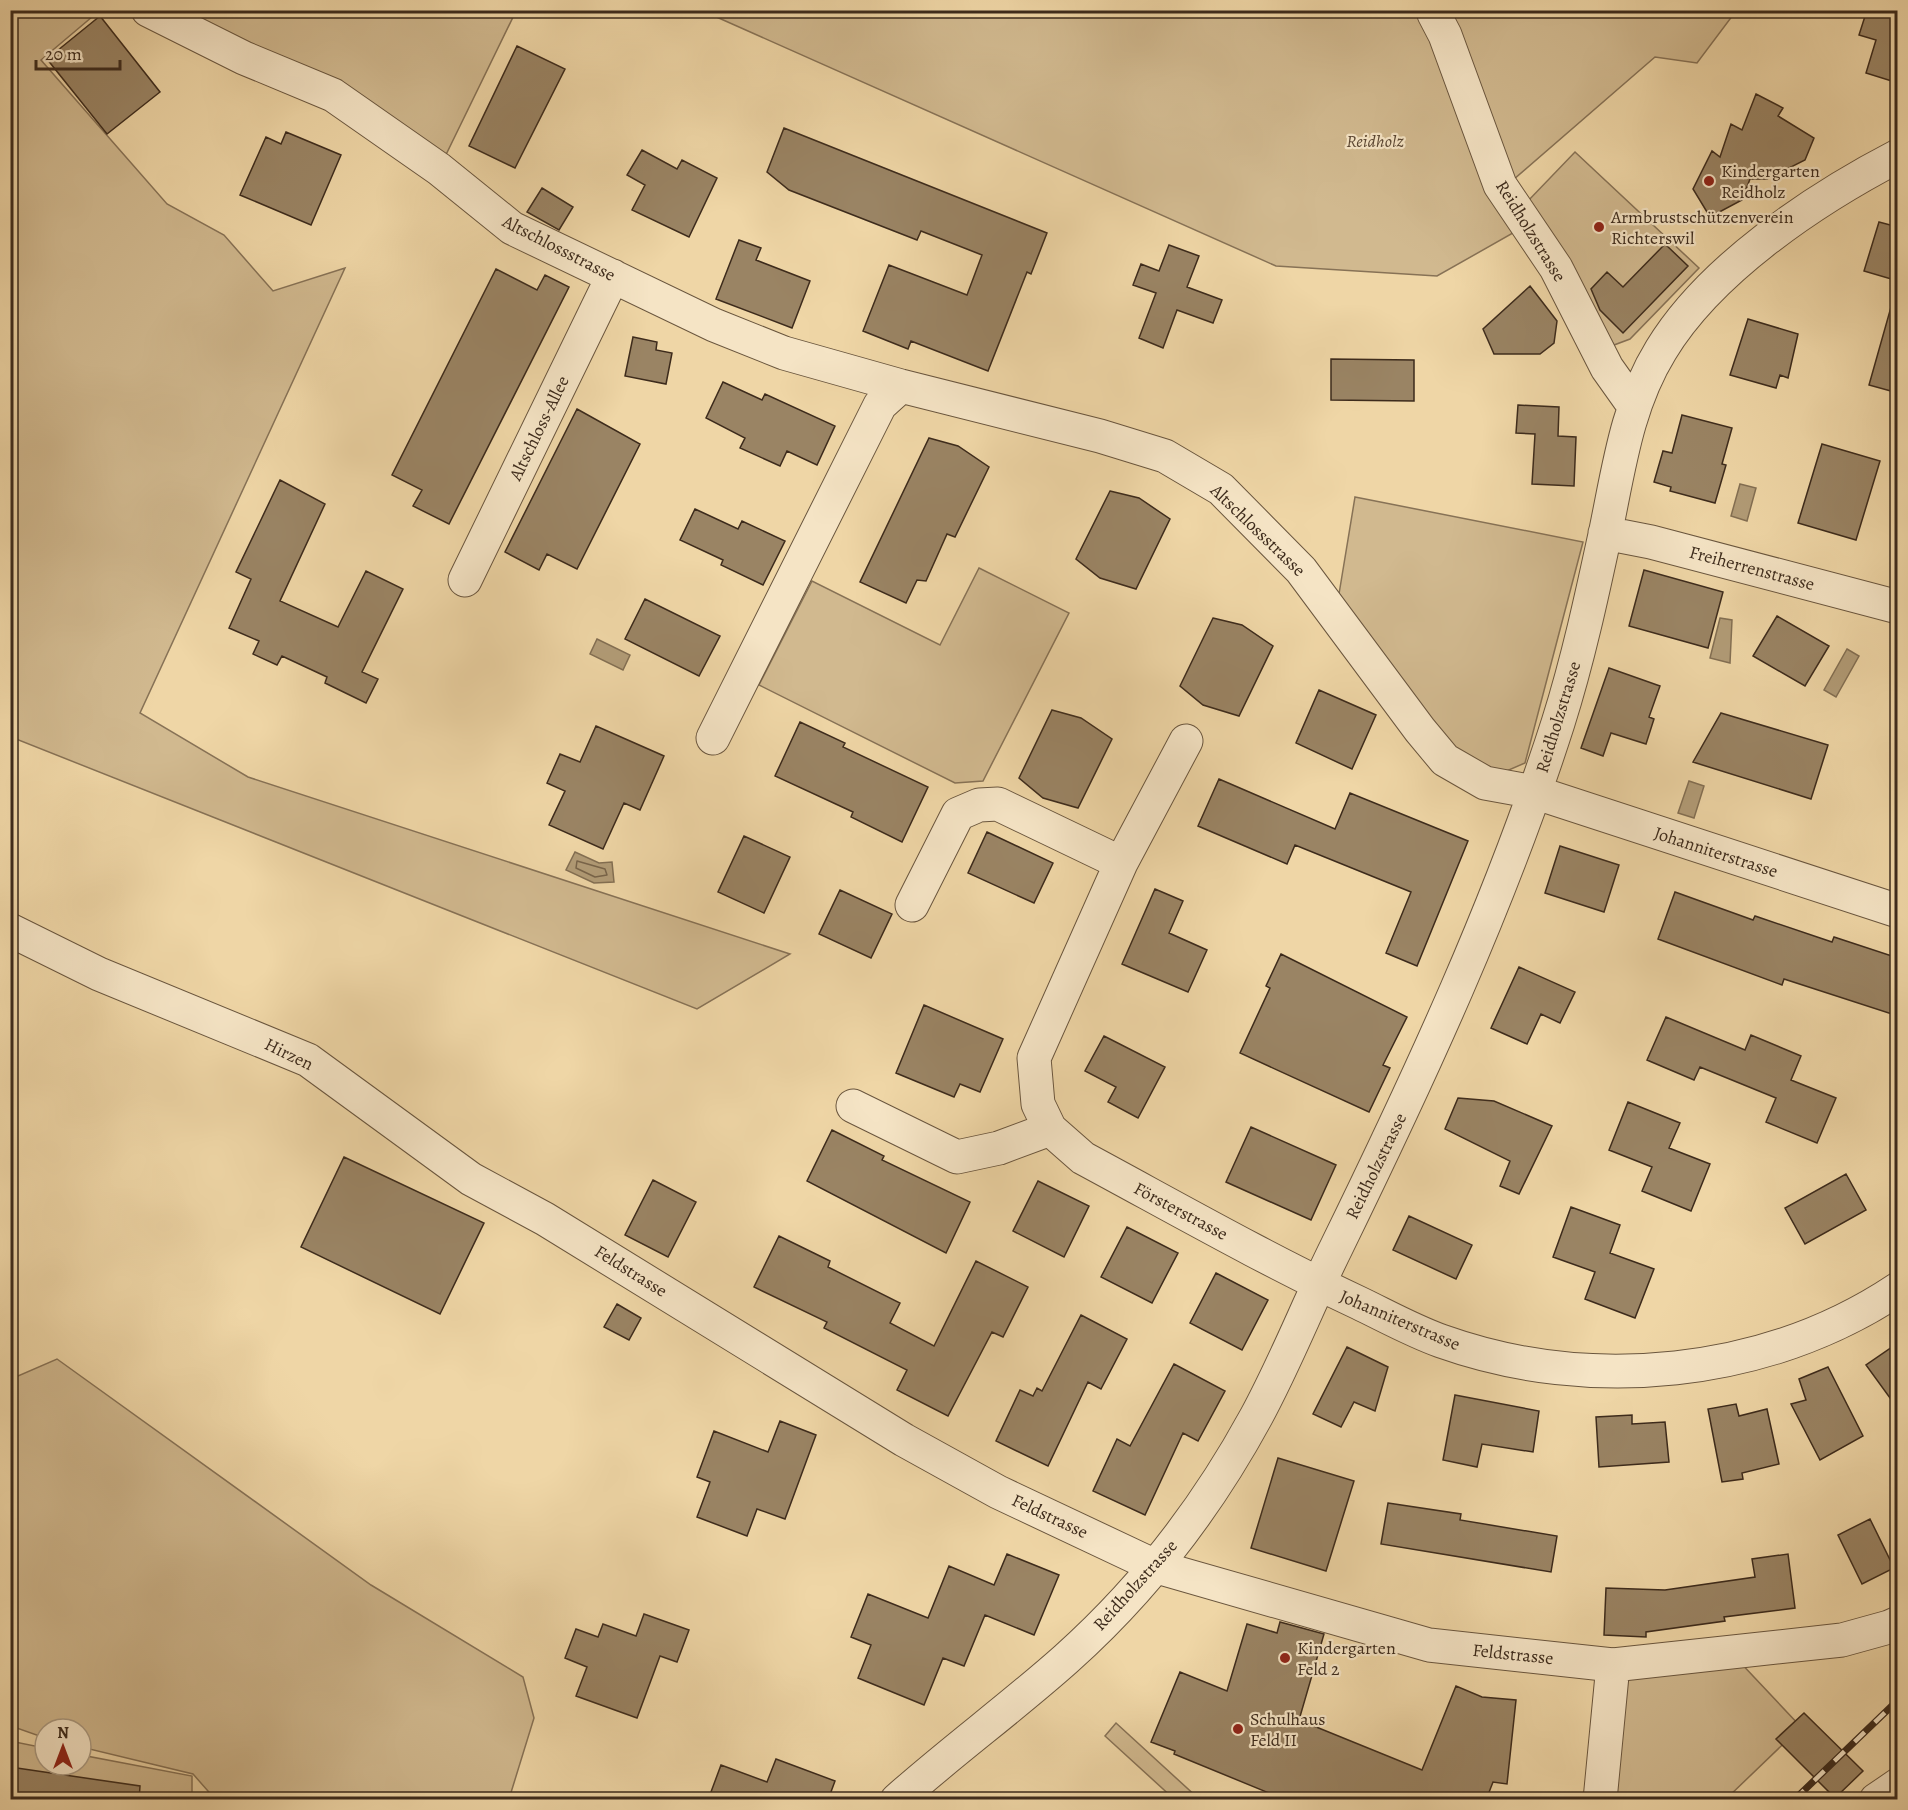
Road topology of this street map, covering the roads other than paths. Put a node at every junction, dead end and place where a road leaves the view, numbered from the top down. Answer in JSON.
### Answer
{"nodes":[{"id":1,"x":148,"y":10,"type":"edge"},
{"id":2,"x":1434,"y":14,"type":"dead end"},
{"id":3,"x":1898,"y":156,"type":"edge"},
{"id":4,"x":613,"y":276,"type":"junction"},
{"id":5,"x":901,"y":386,"type":"junction"},
{"id":6,"x":1634,"y":406,"type":"junction"},
{"id":7,"x":1605,"y":533,"type":"junction"},
{"id":8,"x":465,"y":580,"type":"dead end"},
{"id":9,"x":1898,"y":608,"type":"edge"},
{"id":10,"x":712,"y":738,"type":"dead end"},
{"id":11,"x":1186,"y":741,"type":"dead end"},
{"id":12,"x":1534,"y":792,"type":"junction"},
{"id":13,"x":1121,"y":863,"type":"junction"},
{"id":14,"x":912,"y":905,"type":"dead end"},
{"id":15,"x":1898,"y":911,"type":"edge"},
{"id":16,"x":10,"y":930,"type":"edge"},
{"id":17,"x":853,"y":1106,"type":"dead end"},
{"id":18,"x":1050,"y":1129,"type":"junction"},
{"id":19,"x":546,"y":1219,"type":"joint"},
{"id":20,"x":1318,"y":1284,"type":"junction"},
{"id":21,"x":1898,"y":1288,"type":"edge"},
{"id":22,"x":1156,"y":1567,"type":"junction"},
{"id":23,"x":1898,"y":1623,"type":"edge"},
{"id":24,"x":1613,"y":1665,"type":"junction"},
{"id":25,"x":1898,"y":1785,"type":"edge"},
{"id":26,"x":897,"y":1800,"type":"edge"},
{"id":27,"x":1600,"y":1800,"type":"edge"},
{"id":28,"x":1876,"y":1800,"type":"edge"}],
"edges":[{"from":1,"to":4,"type":"street","name":"Altschlossstrasse"},
{"from":2,"to":6,"type":"street","name":"Reidholzstrasse"},
{"from":3,"to":6,"type":"street","name":"Reidholzstrasse"},
{"from":4,"to":5,"type":"street","name":"Altschlossstrasse"},
{"from":4,"to":8,"type":"street","name":"Altschloss-Allee"},
{"from":5,"to":10,"type":"street"},
{"from":5,"to":12,"type":"street","name":"Altschlossstrasse"},
{"from":6,"to":7,"type":"street","name":"Reidholzstrasse"},
{"from":7,"to":9,"type":"street","name":"Freiherrenstrasse"},
{"from":7,"to":12,"type":"street","name":"Reidholzstrasse"},
{"from":11,"to":13,"type":"street","name":"Försterstrasse"},
{"from":12,"to":15,"type":"street","name":"Johanniterstrasse"},
{"from":12,"to":20,"type":"street","name":"Reidholzstrasse"},
{"from":13,"to":14,"type":"street"},
{"from":13,"to":18,"type":"street","name":"Försterstrasse"},
{"from":16,"to":19,"type":"street","name":"Hirzen"},
{"from":17,"to":18,"type":"street"},
{"from":18,"to":20,"type":"street","name":"Försterstrasse"},
{"from":19,"to":22,"type":"street","name":"Feldstrasse"},
{"from":20,"to":21,"type":"street","name":"Johanniterstrasse"},
{"from":20,"to":22,"type":"street","name":"Reidholzstrasse"},
{"from":22,"to":24,"type":"street","name":"Feldstrasse"},
{"from":22,"to":26,"type":"street","name":"Reidholzstrasse"},
{"from":23,"to":24,"type":"street","name":"Feldstrasse"},
{"from":24,"to":27,"type":"street"},
{"from":25,"to":28,"type":"street"}]}
